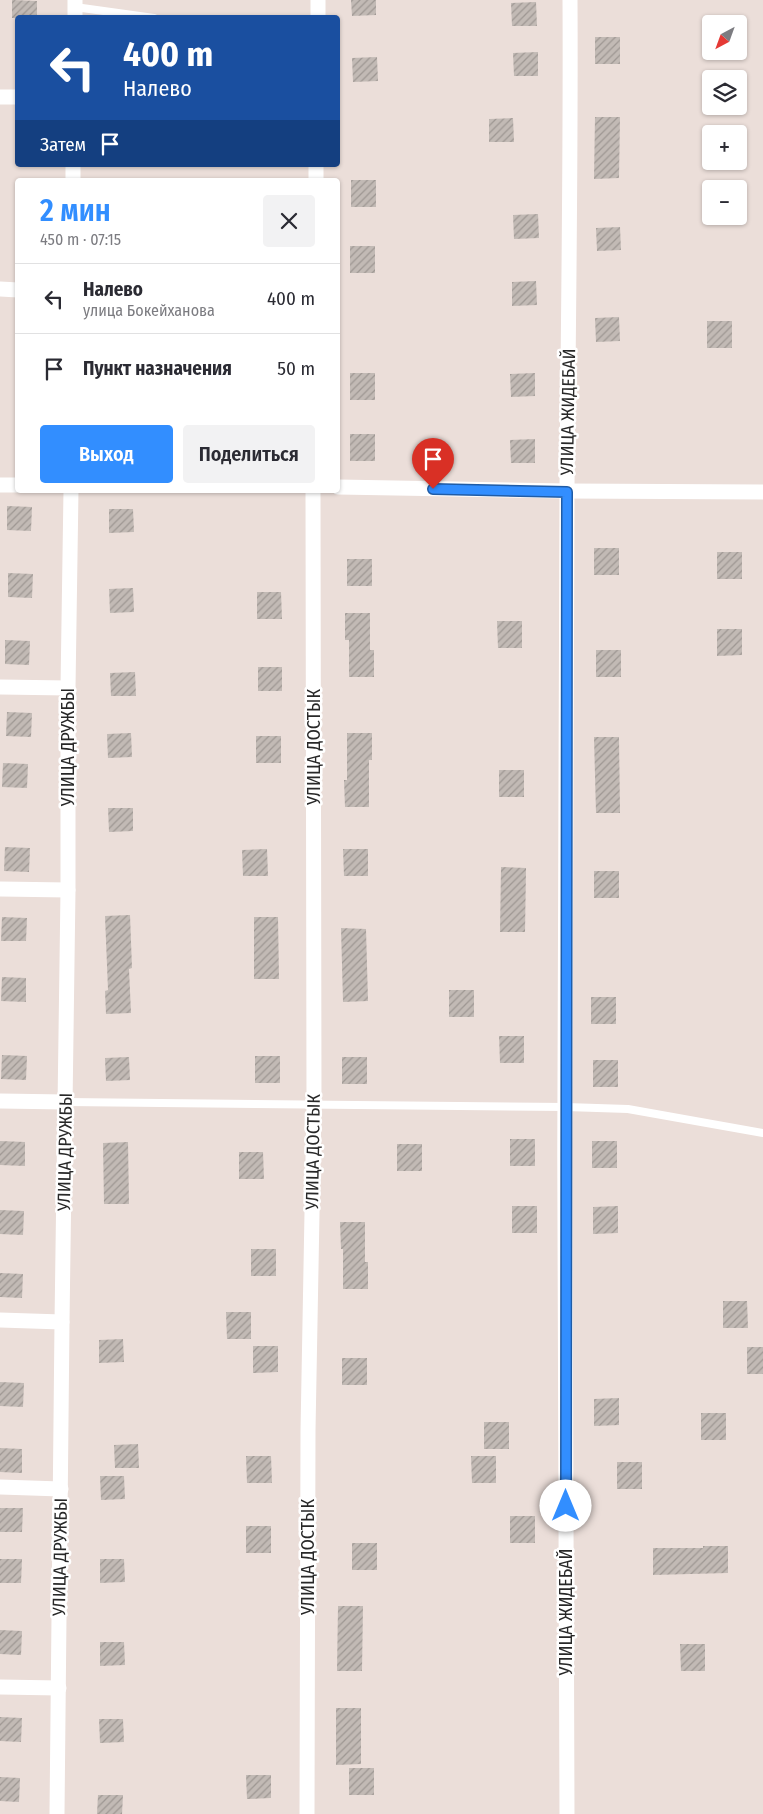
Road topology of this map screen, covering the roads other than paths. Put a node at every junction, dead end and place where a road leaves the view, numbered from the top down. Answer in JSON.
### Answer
{"nodes":[{"id":1,"x":318,"y":0,"type":"edge"},
{"id":2,"x":570,"y":0,"type":"edge"},
{"id":3,"x":75,"y":8,"type":"edge"},
{"id":4,"x":130,"y":15,"type":"edge"},
{"id":5,"x":318,"y":15,"type":"edge"},
{"id":6,"x":0,"y":97,"type":"edge"},
{"id":7,"x":15,"y":97,"type":"edge"},
{"id":8,"x":0,"y":289,"type":"edge"},
{"id":9,"x":15,"y":290,"type":"edge"},
{"id":10,"x":0,"y":485,"type":"edge"},
{"id":11,"x":15,"y":485,"type":"edge"},
{"id":12,"x":340,"y":487,"type":"edge"},
{"id":13,"x":567,"y":492,"type":"junction"},
{"id":14,"x":763,"y":492,"type":"edge"},
{"id":15,"x":71,"y":493,"type":"edge"},
{"id":16,"x":313,"y":493,"type":"edge"},
{"id":17,"x":0,"y":687,"type":"edge"},
{"id":18,"x":68,"y":688,"type":"junction"},
{"id":19,"x":0,"y":889,"type":"edge"},
{"id":20,"x":68,"y":890,"type":"junction"},
{"id":21,"x":0,"y":1101,"type":"edge"},
{"id":22,"x":66,"y":1102,"type":"junction"},
{"id":23,"x":314,"y":1104,"type":"junction"},
{"id":24,"x":566,"y":1107,"type":"junction"},
{"id":25,"x":763,"y":1133,"type":"edge"},
{"id":26,"x":0,"y":1320,"type":"edge"},
{"id":27,"x":62,"y":1322,"type":"junction"},
{"id":28,"x":0,"y":1487,"type":"edge"},
{"id":29,"x":61,"y":1489,"type":"junction"},
{"id":30,"x":0,"y":1687,"type":"edge"},
{"id":31,"x":59,"y":1688,"type":"junction"},
{"id":32,"x":57,"y":1814,"type":"edge"},
{"id":33,"x":307,"y":1814,"type":"edge"},
{"id":34,"x":567,"y":1814,"type":"edge"}],
"edges":[{"from":1,"to":5,"type":"street"},
{"from":2,"to":13,"type":"street","name":"УЛИЦА ЖИДЕБАЙ"},
{"from":3,"to":4,"type":"lane"},
{"from":6,"to":7,"type":"street"},
{"from":8,"to":9,"type":"street"},
{"from":10,"to":11,"type":"street"},
{"from":12,"to":13,"type":"street"},
{"from":13,"to":14,"type":"street"},
{"from":13,"to":24,"type":"street","name":"УЛИЦА ЖИДЕБАЙ"},
{"from":15,"to":18,"type":"street","name":"УЛИЦА ДРУЖБЫ"},
{"from":16,"to":23,"type":"street","name":"УЛИЦА ДОСТЫК"},
{"from":17,"to":18,"type":"street"},
{"from":18,"to":20,"type":"street","name":"УЛИЦА ДРУЖБЫ"},
{"from":19,"to":20,"type":"street"},
{"from":20,"to":22,"type":"street","name":"УЛИЦА ДРУЖБЫ"},
{"from":21,"to":22,"type":"street"},
{"from":22,"to":23,"type":"lane"},
{"from":22,"to":27,"type":"street","name":"УЛИЦА ДРУЖБЫ"},
{"from":23,"to":24,"type":"lane"},
{"from":23,"to":33,"type":"street","name":"УЛИЦА ДОСТЫК"},
{"from":24,"to":25,"type":"lane"},
{"from":24,"to":34,"type":"street","name":"УЛИЦА ЖИДЕБАЙ"},
{"from":26,"to":27,"type":"street"},
{"from":27,"to":29,"type":"street","name":"УЛИЦА ДРУЖБЫ"},
{"from":28,"to":29,"type":"street"},
{"from":29,"to":31,"type":"street","name":"УЛИЦА ДРУЖБЫ"},
{"from":30,"to":31,"type":"street"},
{"from":31,"to":32,"type":"street","name":"УЛИЦА ДРУЖБЫ"}]}
